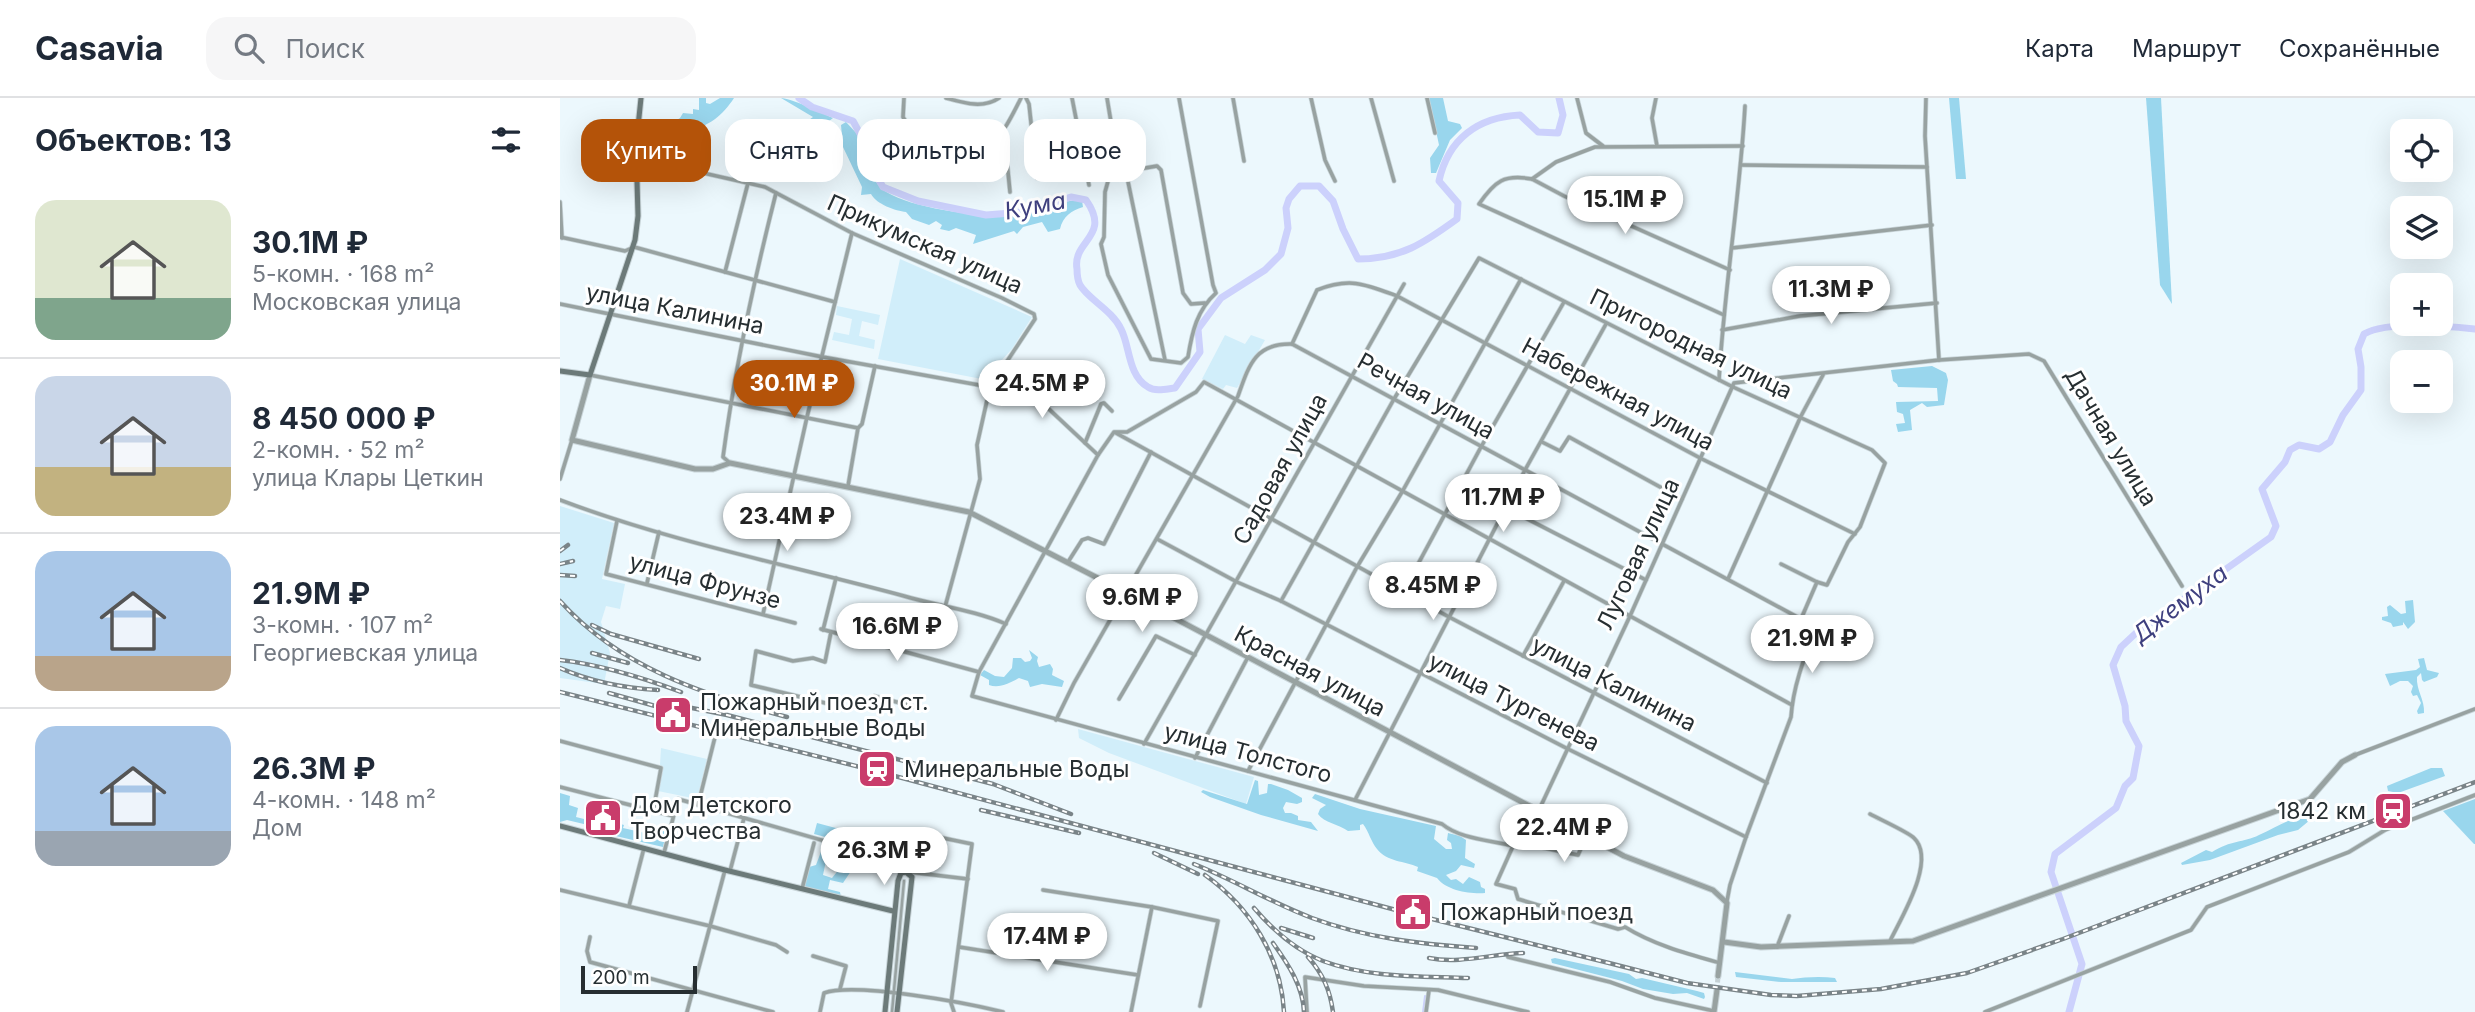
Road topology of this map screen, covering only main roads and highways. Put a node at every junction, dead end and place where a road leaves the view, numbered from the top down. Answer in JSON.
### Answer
{"nodes":[{"id":1,"x":641,"y":98,"type":"edge"},
{"id":2,"x":560,"y":371,"type":"edge"},
{"id":3,"x":560,"y":826,"type":"edge"},
{"id":4,"x":893,"y":911,"type":"junction"},
{"id":5,"x":893,"y":994,"type":"junction"},
{"id":6,"x":885,"y":1012,"type":"edge"},
{"id":7,"x":897,"y":1012,"type":"edge"}],
"edges":[{"from":1,"to":2,"type":"main road"},
{"from":3,"to":4,"type":"main road"},
{"from":4,"to":5,"type":"main road"},
{"from":4,"to":5,"type":"main road"},
{"from":5,"to":6,"type":"main road"},
{"from":5,"to":7,"type":"main road"}]}
